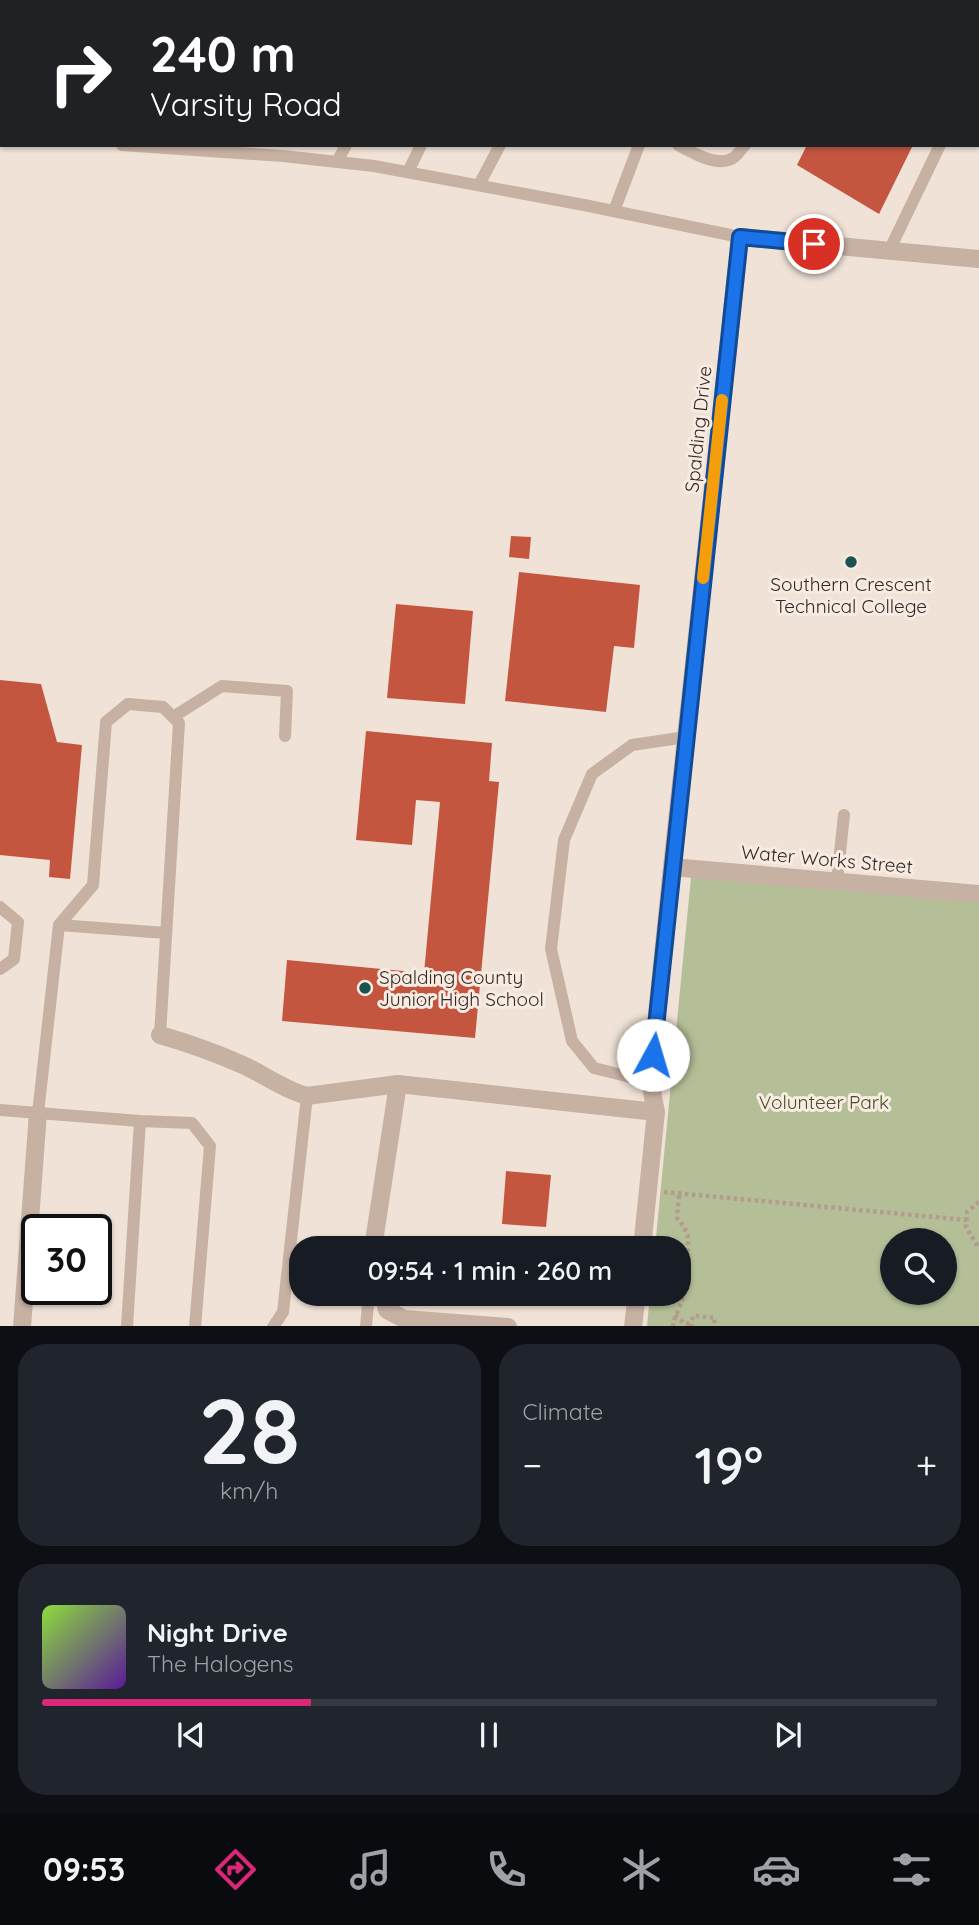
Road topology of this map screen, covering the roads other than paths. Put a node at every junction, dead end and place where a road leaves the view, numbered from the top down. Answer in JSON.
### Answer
{"nodes":[{"id":1,"x":174,"y":147,"type":"edge"},
{"id":2,"x":345,"y":147,"type":"edge"},
{"id":3,"x":420,"y":147,"type":"edge"},
{"id":4,"x":499,"y":147,"type":"edge"},
{"id":5,"x":638,"y":147,"type":"edge"},
{"id":6,"x":683,"y":147,"type":"edge"},
{"id":7,"x":743,"y":147,"type":"edge"},
{"id":8,"x":939,"y":147,"type":"edge"},
{"id":9,"x":199,"y":148,"type":"edge"},
{"id":10,"x":271,"y":150,"type":"edge"},
{"id":11,"x":337,"y":162,"type":"junction"},
{"id":12,"x":408,"y":172,"type":"junction"},
{"id":13,"x":479,"y":186,"type":"junction"},
{"id":14,"x":614,"y":211,"type":"junction"},
{"id":15,"x":740,"y":237,"type":"junction"},
{"id":16,"x":888,"y":251,"type":"junction"},
{"id":17,"x":979,"y":259,"type":"edge"},
{"id":18,"x":173,"y":717,"type":"junction"},
{"id":19,"x":285,"y":736,"type":"dead end"},
{"id":20,"x":686,"y":737,"type":"junction"},
{"id":21,"x":844,"y":815,"type":"dead end"},
{"id":22,"x":672,"y":867,"type":"junction"},
{"id":23,"x":836,"y":881,"type":"junction"},
{"id":24,"x":979,"y":894,"type":"edge"},
{"id":25,"x":0,"y":907,"type":"edge"},
{"id":26,"x":59,"y":925,"type":"junction"},
{"id":27,"x":166,"y":933,"type":"junction"},
{"id":28,"x":0,"y":970,"type":"edge"},
{"id":29,"x":160,"y":1035,"type":"joint"},
{"id":30,"x":650,"y":1082,"type":"junction"},
{"id":31,"x":398,"y":1084,"type":"junction"},
{"id":32,"x":307,"y":1096,"type":"junction"},
{"id":33,"x":0,"y":1110,"type":"edge"},
{"id":34,"x":656,"y":1112,"type":"junction"},
{"id":35,"x":38,"y":1113,"type":"junction"},
{"id":36,"x":140,"y":1121,"type":"junction"},
{"id":37,"x":375,"y":1236,"type":"edge"},
{"id":38,"x":643,"y":1236,"type":"edge"},
{"id":39,"x":368,"y":1306,"type":"edge"},
{"id":40,"x":386,"y":1306,"type":"edge"},
{"id":41,"x":636,"y":1306,"type":"edge"},
{"id":42,"x":22,"y":1326,"type":"edge"},
{"id":43,"x":127,"y":1326,"type":"edge"},
{"id":44,"x":195,"y":1326,"type":"edge"},
{"id":45,"x":273,"y":1326,"type":"edge"},
{"id":46,"x":366,"y":1326,"type":"edge"},
{"id":47,"x":508,"y":1326,"type":"edge"},
{"id":48,"x":634,"y":1326,"type":"edge"}],
"edges":[{"from":1,"to":9,"type":"lane"},
{"from":2,"to":11,"type":"lane"},
{"from":3,"to":12,"type":"lane"},
{"from":4,"to":13,"type":"lane"},
{"from":5,"to":14,"type":"lane"},
{"from":6,"to":7,"type":"lane"},
{"from":8,"to":16,"type":"lane"},
{"from":9,"to":10,"type":"lane"},
{"from":10,"to":11,"type":"lane"},
{"from":11,"to":12,"type":"lane"},
{"from":12,"to":13,"type":"lane"},
{"from":13,"to":14,"type":"lane"},
{"from":14,"to":15,"type":"lane"},
{"from":15,"to":16,"type":"street"},
{"from":15,"to":20,"type":"street","name":"Spalding Drive"},
{"from":16,"to":17,"type":"street"},
{"from":18,"to":19,"type":"lane"},
{"from":18,"to":26,"type":"lane"},
{"from":18,"to":27,"type":"lane"},
{"from":20,"to":22,"type":"street","name":"Spalding Drive"},
{"from":20,"to":30,"type":"lane"},
{"from":21,"to":23,"type":"lane"},
{"from":22,"to":23,"type":"street","name":"Water Works Street"},
{"from":22,"to":30,"type":"street","name":"Spalding Drive"},
{"from":23,"to":24,"type":"street","name":"Water Works Street"},
{"from":25,"to":28,"type":"lane"},
{"from":26,"to":27,"type":"lane"},
{"from":26,"to":35,"type":"lane"},
{"from":27,"to":29,"type":"lane"},
{"from":29,"to":32,"type":"street"},
{"from":30,"to":34,"type":"street","name":"Spalding Drive"},
{"from":31,"to":32,"type":"street"},
{"from":31,"to":34,"type":"street"},
{"from":31,"to":37,"type":"street"},
{"from":32,"to":45,"type":"lane"},
{"from":33,"to":35,"type":"lane"},
{"from":34,"to":38,"type":"street","name":"Spalding Drive"},
{"from":35,"to":36,"type":"lane"},
{"from":35,"to":42,"type":"street"},
{"from":36,"to":43,"type":"lane"},
{"from":36,"to":44,"type":"lane"},
{"from":39,"to":46,"type":"lane"},
{"from":40,"to":47,"type":"street"},
{"from":41,"to":48,"type":"street"}]}
